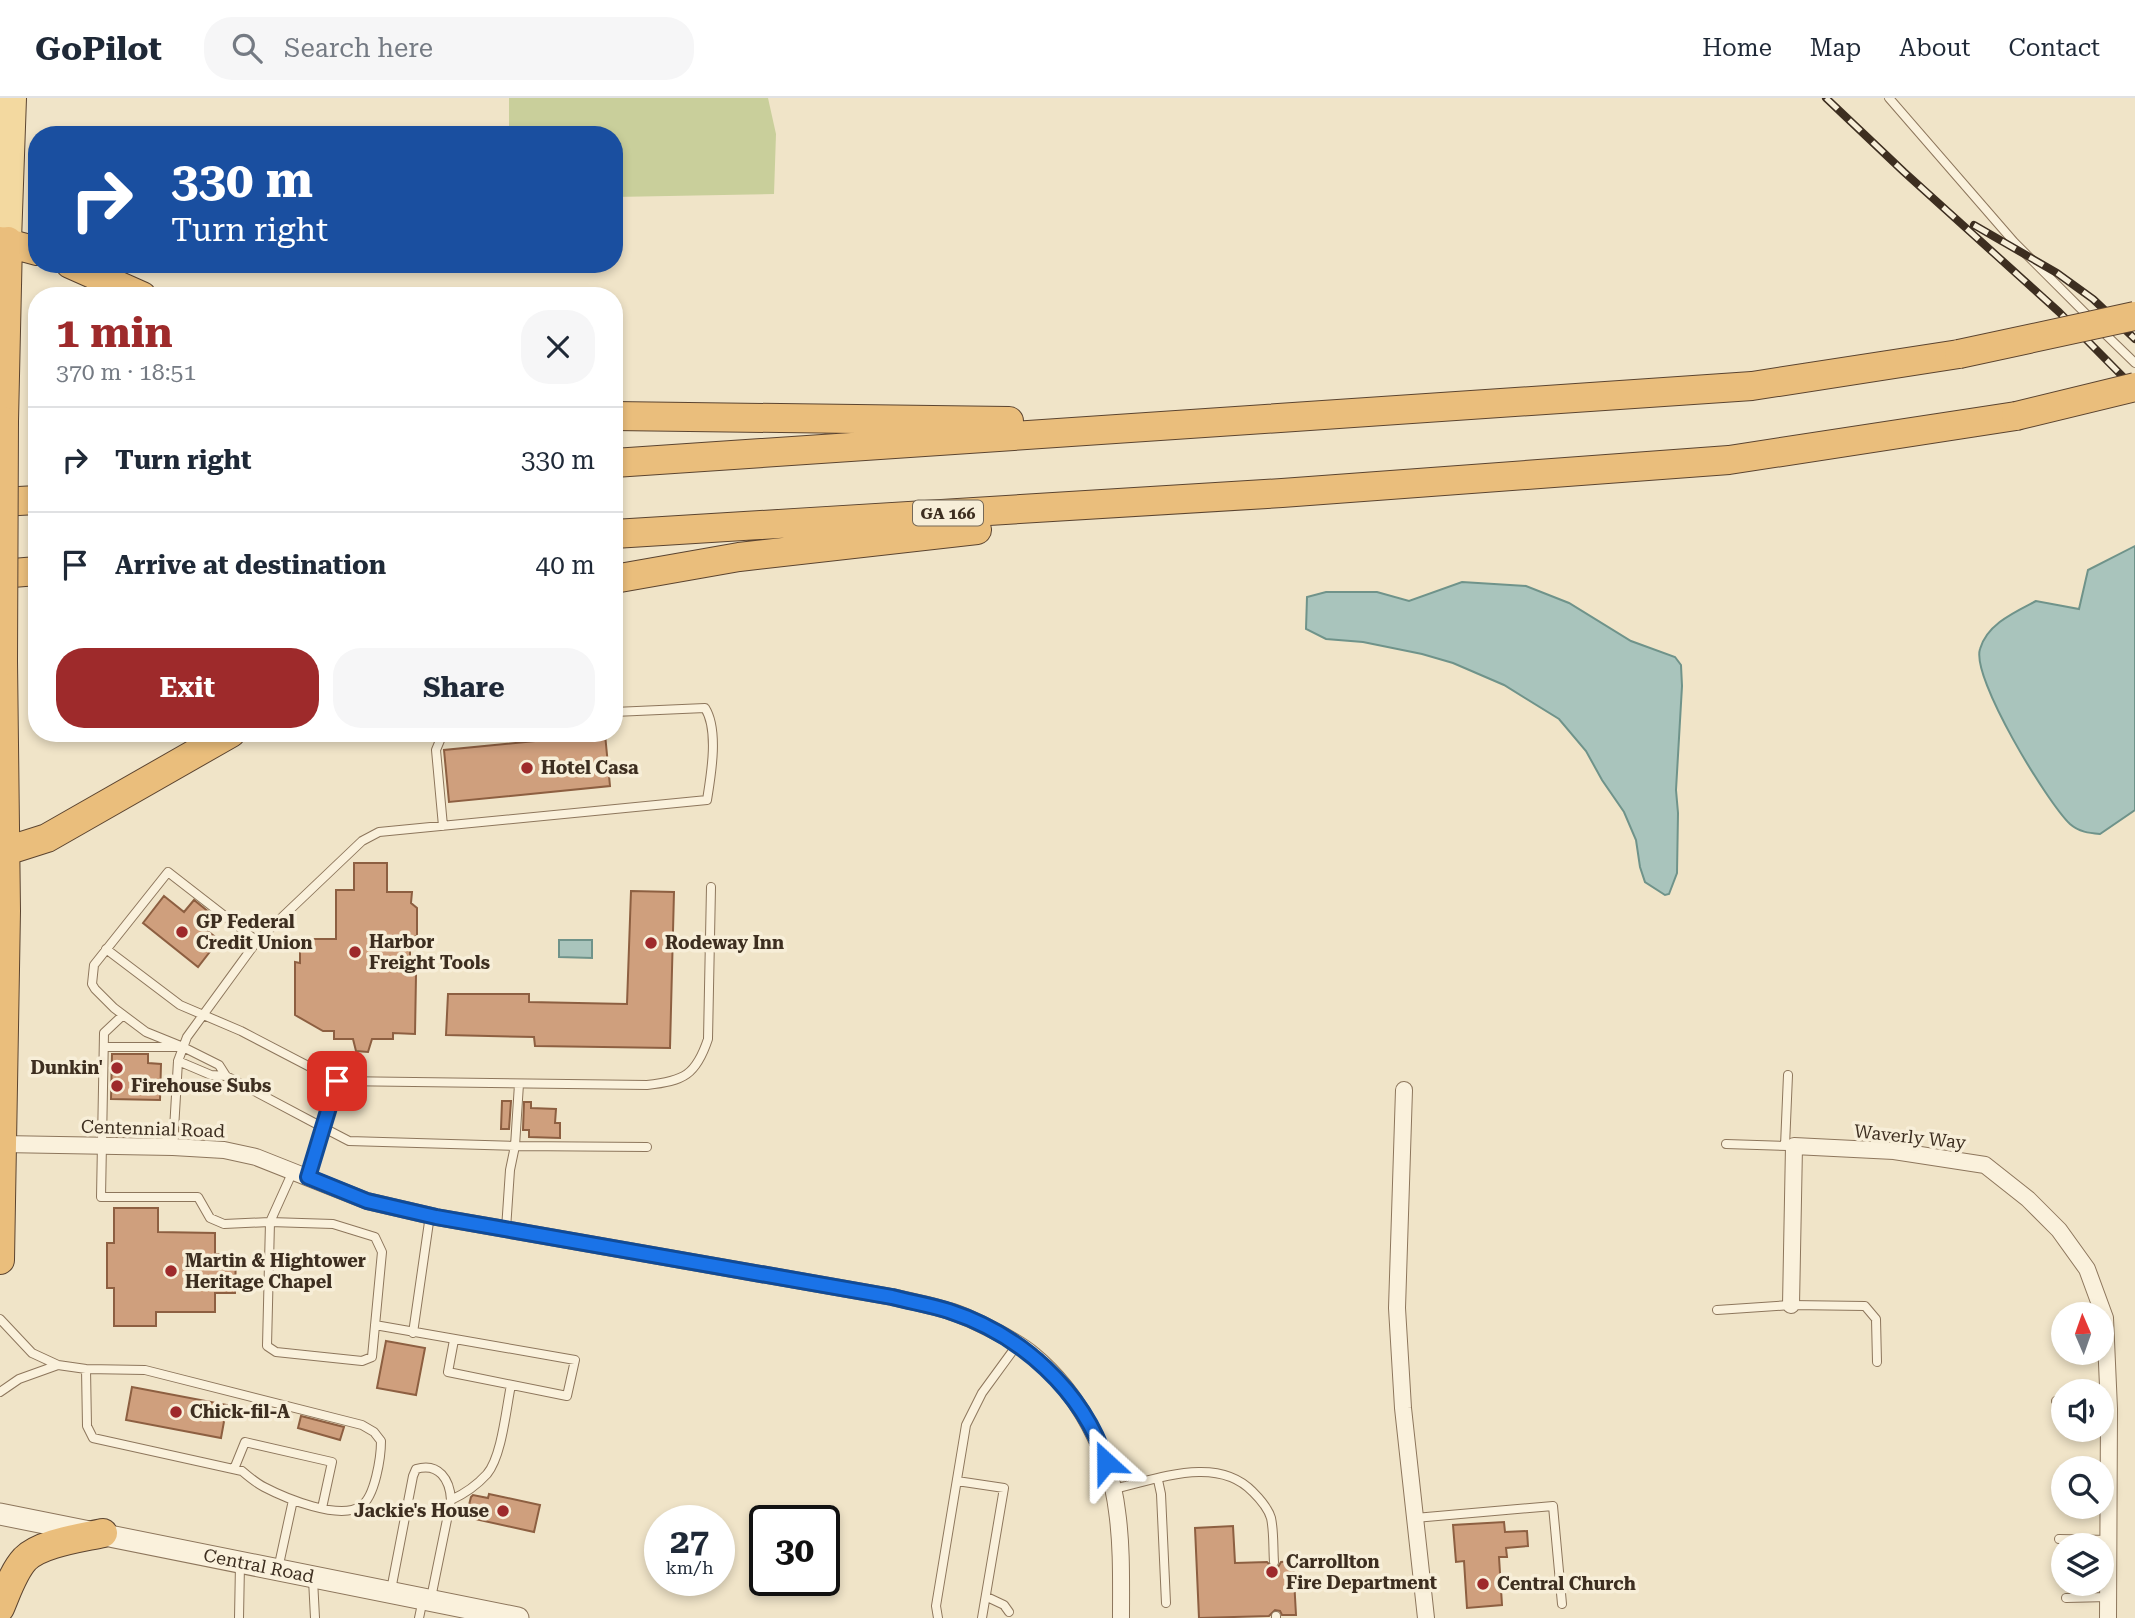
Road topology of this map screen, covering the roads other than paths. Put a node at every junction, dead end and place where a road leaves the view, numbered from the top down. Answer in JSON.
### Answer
{"nodes":[{"id":1,"x":13,"y":98,"type":"edge"},
{"id":2,"x":1889,"y":98,"type":"edge"},
{"id":3,"x":4,"y":241,"type":"edge"},
{"id":4,"x":28,"y":248,"type":"edge"},
{"id":5,"x":90,"y":273,"type":"edge"},
{"id":6,"x":121,"y":287,"type":"edge"},
{"id":7,"x":2135,"y":317,"type":"edge"},
{"id":8,"x":2135,"y":363,"type":"edge"},
{"id":9,"x":2135,"y":387,"type":"edge"},
{"id":10,"x":623,"y":416,"type":"edge"},
{"id":11,"x":1127,"y":428,"type":"junction"},
{"id":12,"x":623,"y":462,"type":"edge"},
{"id":13,"x":1282,"y":493,"type":"junction"},
{"id":14,"x":28,"y":500,"type":"edge"},
{"id":15,"x":0,"y":502,"type":"edge"},
{"id":16,"x":623,"y":533,"type":"edge"},
{"id":17,"x":28,"y":571,"type":"edge"},
{"id":18,"x":0,"y":573,"type":"edge"},
{"id":19,"x":623,"y":577,"type":"edge"},
{"id":20,"x":623,"y":712,"type":"edge"},
{"id":21,"x":215,"y":742,"type":"edge"},
{"id":22,"x":439,"y":742,"type":"edge"},
{"id":23,"x":443,"y":826,"type":"junction"},
{"id":24,"x":3,"y":852,"type":"edge"},
{"id":25,"x":711,"y":887,"type":"dead end"},
{"id":26,"x":257,"y":941,"type":"junction"},
{"id":27,"x":106,"y":949,"type":"junction"},
{"id":28,"x":122,"y":1015,"type":"junction"},
{"id":29,"x":201,"y":1015,"type":"junction"},
{"id":30,"x":104,"y":1046,"type":"junction"},
{"id":31,"x":183,"y":1047,"type":"junction"},
{"id":32,"x":178,"y":1061,"type":"junction"},
{"id":33,"x":1788,"y":1075,"type":"dead end"},
{"id":34,"x":226,"y":1076,"type":"junction"},
{"id":35,"x":337,"y":1081,"type":"junction"},
{"id":36,"x":519,"y":1084,"type":"junction"},
{"id":37,"x":1404,"y":1090,"type":"dead end"},
{"id":38,"x":324,"y":1128,"type":"junction"},
{"id":39,"x":2,"y":1144,"type":"junction"},
{"id":40,"x":1726,"y":1144,"type":"dead end"},
{"id":41,"x":100,"y":1146,"type":"junction"},
{"id":42,"x":515,"y":1146,"type":"junction"},
{"id":43,"x":1790,"y":1146,"type":"junction"},
{"id":44,"x":173,"y":1147,"type":"junction"},
{"id":45,"x":647,"y":1147,"type":"dead end"},
{"id":46,"x":300,"y":1174,"type":"junction"},
{"id":47,"x":430,"y":1215,"type":"junction"},
{"id":48,"x":270,"y":1222,"type":"junction"},
{"id":49,"x":506,"y":1229,"type":"junction"},
{"id":50,"x":0,"y":1261,"type":"edge"},
{"id":51,"x":1791,"y":1305,"type":"junction"},
{"id":52,"x":1717,"y":1310,"type":"dead end"},
{"id":53,"x":0,"y":1319,"type":"edge"},
{"id":54,"x":375,"y":1325,"type":"junction"},
{"id":55,"x":413,"y":1333,"type":"junction"},
{"id":56,"x":454,"y":1340,"type":"junction"},
{"id":57,"x":1017,"y":1345,"type":"junction"},
{"id":58,"x":1877,"y":1362,"type":"dead end"},
{"id":59,"x":58,"y":1365,"type":"junction"},
{"id":60,"x":86,"y":1369,"type":"junction"},
{"id":61,"x":2105,"y":1379,"type":"edge"},
{"id":62,"x":511,"y":1385,"type":"junction"},
{"id":63,"x":0,"y":1392,"type":"edge"},
{"id":64,"x":2106,"y":1442,"type":"edge"},
{"id":65,"x":234,"y":1469,"type":"junction"},
{"id":66,"x":1158,"y":1480,"type":"junction"},
{"id":67,"x":957,"y":1481,"type":"junction"},
{"id":68,"x":1113,"y":1489,"type":"junction"},
{"id":69,"x":293,"y":1500,"type":"junction"},
{"id":70,"x":451,"y":1500,"type":"junction"},
{"id":71,"x":322,"y":1508,"type":"junction"},
{"id":72,"x":0,"y":1514,"type":"edge"},
{"id":73,"x":1415,"y":1518,"type":"junction"},
{"id":74,"x":103,"y":1533,"type":"junction"},
{"id":75,"x":2109,"y":1533,"type":"edge"},
{"id":76,"x":1273,"y":1562,"type":"dead end"},
{"id":77,"x":240,"y":1564,"type":"junction"},
{"id":78,"x":277,"y":1571,"type":"junction"},
{"id":79,"x":313,"y":1578,"type":"junction"},
{"id":80,"x":390,"y":1593,"type":"junction"},
{"id":81,"x":986,"y":1597,"type":"junction"},
{"id":82,"x":2108,"y":1597,"type":"joint"},
{"id":83,"x":2066,"y":1598,"type":"dead end"},
{"id":84,"x":1166,"y":1603,"type":"dead end"},
{"id":85,"x":1562,"y":1604,"type":"dead end"},
{"id":86,"x":424,"y":1606,"type":"edge"},
{"id":87,"x":0,"y":1608,"type":"edge"},
{"id":88,"x":1009,"y":1612,"type":"dead end"},
{"id":89,"x":239,"y":1618,"type":"edge"},
{"id":90,"x":315,"y":1618,"type":"edge"},
{"id":91,"x":518,"y":1618,"type":"edge"},
{"id":92,"x":938,"y":1618,"type":"edge"},
{"id":93,"x":982,"y":1618,"type":"edge"},
{"id":94,"x":1122,"y":1618,"type":"edge"},
{"id":95,"x":1426,"y":1618,"type":"edge"},
{"id":96,"x":2108,"y":1618,"type":"edge"}],
"edges":[{"from":1,"to":3,"type":"main road"},
{"from":2,"to":8,"type":"lane"},
{"from":3,"to":4,"type":"highway"},
{"from":3,"to":24,"type":"highway","bridge":true},
{"from":5,"to":6,"type":"highway"},
{"from":7,"to":11,"type":"highway","bridge":true},
{"from":9,"to":13,"type":"highway","bridge":true},
{"from":10,"to":11,"type":"highway"},
{"from":11,"to":12,"type":"highway"},
{"from":13,"to":16,"type":"highway","number":"GA 166"},
{"from":13,"to":19,"type":"highway"},
{"from":14,"to":15,"type":"highway"},
{"from":17,"to":18,"type":"highway"},
{"from":20,"to":23,"type":"lane"},
{"from":21,"to":24,"type":"highway"},
{"from":22,"to":23,"type":"lane"},
{"from":23,"to":26,"type":"lane"},
{"from":24,"to":39,"type":"highway"},
{"from":25,"to":36,"type":"lane"},
{"from":26,"to":27,"type":"lane"},
{"from":26,"to":29,"type":"lane"},
{"from":27,"to":28,"type":"lane"},
{"from":27,"to":29,"type":"lane"},
{"from":28,"to":30,"type":"lane"},
{"from":28,"to":31,"type":"lane"},
{"from":29,"to":31,"type":"lane"},
{"from":29,"to":35,"type":"lane"},
{"from":30,"to":31,"type":"lane"},
{"from":30,"to":41,"type":"lane"},
{"from":31,"to":32,"type":"lane"},
{"from":31,"to":34,"type":"lane"},
{"from":32,"to":34,"type":"lane"},
{"from":32,"to":44,"type":"lane"},
{"from":33,"to":43,"type":"lane"},
{"from":34,"to":38,"type":"lane"},
{"from":35,"to":36,"type":"lane"},
{"from":35,"to":38,"type":"lane"},
{"from":36,"to":42,"type":"lane"},
{"from":37,"to":73,"type":"street"},
{"from":38,"to":42,"type":"lane"},
{"from":38,"to":46,"type":"lane"},
{"from":39,"to":41,"type":"street","name":"Centennial Road"},
{"from":39,"to":50,"type":"highway"},
{"from":40,"to":43,"type":"lane"},
{"from":41,"to":44,"type":"street","name":"Centennial Road"},
{"from":41,"to":48,"type":"lane"},
{"from":42,"to":45,"type":"lane"},
{"from":42,"to":49,"type":"lane"},
{"from":43,"to":51,"type":"street"},
{"from":43,"to":61,"type":"street","name":"Waverly Way"},
{"from":44,"to":46,"type":"street","name":"Centennial Road"},
{"from":46,"to":47,"type":"street","name":"Centennial Road"},
{"from":46,"to":48,"type":"lane"},
{"from":47,"to":49,"type":"street","name":"Centennial Road"},
{"from":47,"to":55,"type":"lane"},
{"from":48,"to":54,"type":"lane"},
{"from":48,"to":54,"type":"lane"},
{"from":49,"to":57,"type":"street","name":"Centennial Road"},
{"from":51,"to":52,"type":"lane"},
{"from":51,"to":58,"type":"lane"},
{"from":53,"to":59,"type":"lane"},
{"from":54,"to":55,"type":"lane"},
{"from":55,"to":56,"type":"lane"},
{"from":56,"to":62,"type":"lane"},
{"from":56,"to":62,"type":"lane"},
{"from":57,"to":67,"type":"lane"},
{"from":57,"to":68,"type":"street","name":"Centennial Road"},
{"from":59,"to":60,"type":"lane"},
{"from":59,"to":63,"type":"lane"},
{"from":60,"to":65,"type":"lane"},
{"from":60,"to":71,"type":"lane"},
{"from":62,"to":70,"type":"lane"},
{"from":64,"to":75,"type":"street","name":"Waverly Way"},
{"from":65,"to":69,"type":"lane"},
{"from":65,"to":71,"type":"lane"},
{"from":66,"to":68,"type":"lane"},
{"from":66,"to":76,"type":"lane"},
{"from":66,"to":84,"type":"lane"},
{"from":67,"to":81,"type":"lane"},
{"from":67,"to":92,"type":"lane"},
{"from":68,"to":94,"type":"street","name":"Centennial Road"},
{"from":69,"to":71,"type":"lane"},
{"from":69,"to":78,"type":"lane"},
{"from":70,"to":80,"type":"lane"},
{"from":70,"to":86,"type":"lane"},
{"from":72,"to":74,"type":"street","name":"Central Road"},
{"from":73,"to":85,"type":"lane"},
{"from":73,"to":95,"type":"street"},
{"from":74,"to":77,"type":"street","name":"Central Road"},
{"from":74,"to":87,"type":"highway"},
{"from":77,"to":78,"type":"street","name":"Central Road"},
{"from":77,"to":89,"type":"lane"},
{"from":78,"to":79,"type":"street","name":"Central Road"},
{"from":79,"to":80,"type":"street","name":"Central Road"},
{"from":79,"to":90,"type":"lane"},
{"from":80,"to":86,"type":"street","name":"Central Road"},
{"from":81,"to":88,"type":"lane"},
{"from":81,"to":93,"type":"lane"},
{"from":82,"to":83,"type":"lane"},
{"from":82,"to":96,"type":"street","name":"Waverly Way"},
{"from":86,"to":91,"type":"street","name":"Central Road"}]}
